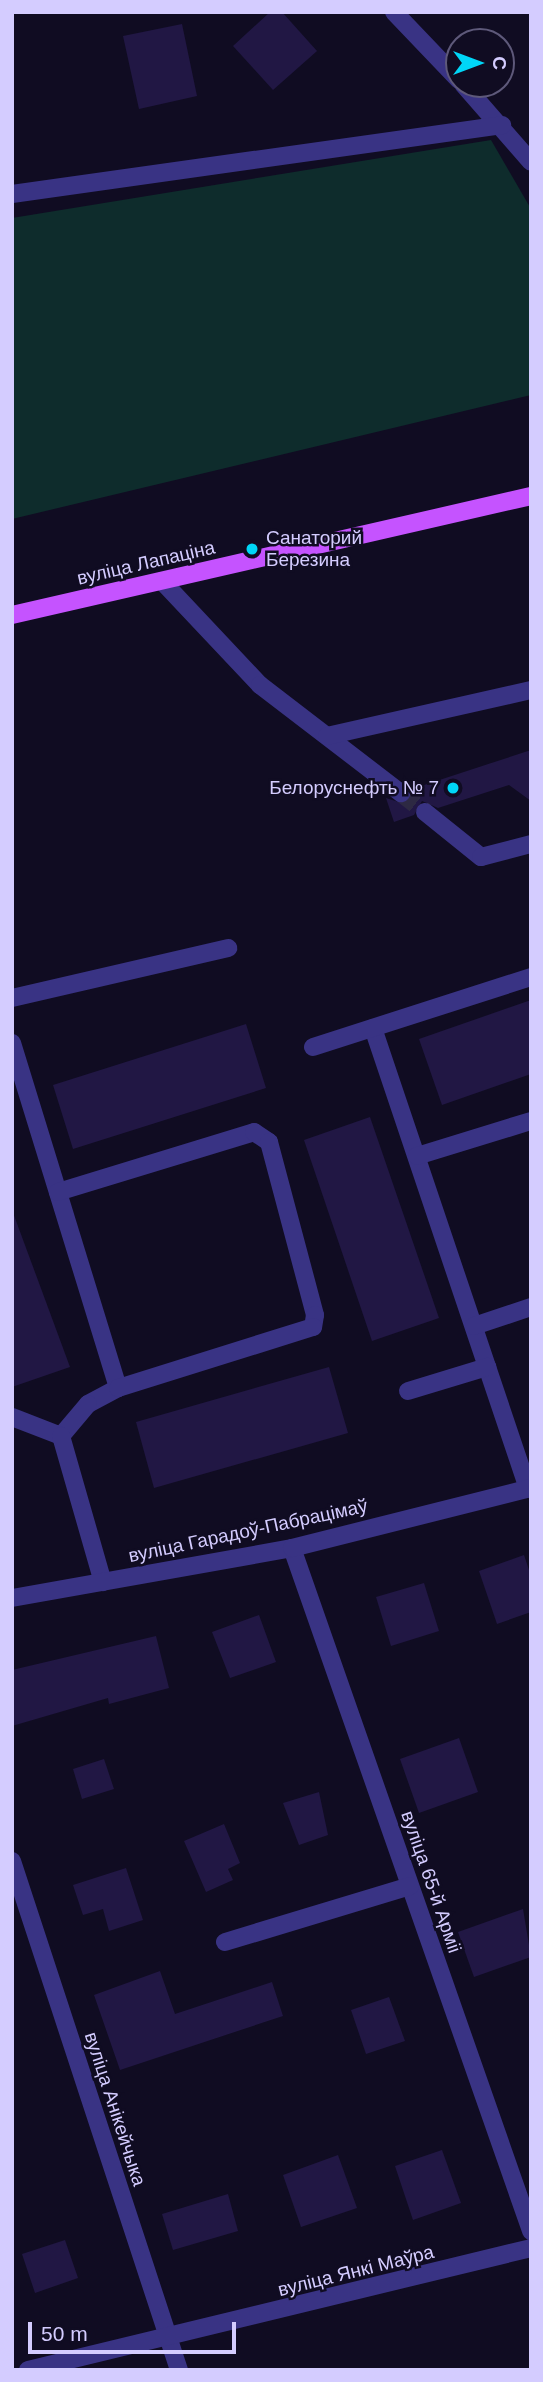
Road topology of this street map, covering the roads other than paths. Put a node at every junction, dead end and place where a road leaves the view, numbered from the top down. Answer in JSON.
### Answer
{"nodes":[{"id":1,"x":394,"y":12,"type":"edge"},
{"id":2,"x":445,"y":65,"type":"edge"},
{"id":3,"x":476,"y":98,"type":"edge"},
{"id":4,"x":502,"y":125,"type":"junction"},
{"id":5,"x":531,"y":162,"type":"edge"},
{"id":6,"x":12,"y":194,"type":"edge"},
{"id":7,"x":531,"y":484,"type":"edge"},
{"id":8,"x":531,"y":496,"type":"edge"},
{"id":9,"x":493,"y":501,"type":"junction"},
{"id":10,"x":162,"y":581,"type":"junction"},
{"id":11,"x":12,"y":615,"type":"edge"},
{"id":12,"x":531,"y":690,"type":"edge"},
{"id":13,"x":327,"y":736,"type":"junction"},
{"id":14,"x":401,"y":793,"type":"tunnel mouth"},
{"id":15,"x":425,"y":812,"type":"tunnel mouth"},
{"id":16,"x":531,"y":844,"type":"edge"},
{"id":17,"x":228,"y":948,"type":"dead end"},
{"id":18,"x":531,"y":977,"type":"edge"},
{"id":19,"x":12,"y":998,"type":"edge"},
{"id":20,"x":373,"y":1028,"type":"junction"},
{"id":21,"x":12,"y":1043,"type":"edge"},
{"id":22,"x":313,"y":1047,"type":"dead end"},
{"id":23,"x":531,"y":1121,"type":"edge"},
{"id":24,"x":417,"y":1156,"type":"junction"},
{"id":25,"x":58,"y":1192,"type":"junction"},
{"id":26,"x":531,"y":1307,"type":"edge"},
{"id":27,"x":474,"y":1326,"type":"junction"},
{"id":28,"x":487,"y":1367,"type":"junction"},
{"id":29,"x":118,"y":1388,"type":"junction"},
{"id":30,"x":408,"y":1391,"type":"dead end"},
{"id":31,"x":12,"y":1417,"type":"edge"},
{"id":32,"x":61,"y":1436,"type":"junction"},
{"id":33,"x":530,"y":1488,"type":"edge"},
{"id":34,"x":292,"y":1548,"type":"junction"},
{"id":35,"x":103,"y":1582,"type":"junction"},
{"id":36,"x":12,"y":1598,"type":"edge"},
{"id":37,"x":12,"y":1861,"type":"edge"},
{"id":38,"x":410,"y":1886,"type":"junction"},
{"id":39,"x":225,"y":1942,"type":"dead end"},
{"id":40,"x":531,"y":2231,"type":"edge"},
{"id":41,"x":531,"y":2248,"type":"edge"},
{"id":42,"x":169,"y":2340,"type":"junction"},
{"id":43,"x":28,"y":2370,"type":"edge"},
{"id":44,"x":179,"y":2370,"type":"edge"}],
"edges":[{"from":1,"to":2,"type":"street"},
{"from":3,"to":4,"type":"street"},
{"from":4,"to":5,"type":"street"},
{"from":4,"to":6,"type":"street"},
{"from":7,"to":9,"type":"main road","name":"вуліца Лапаціна"},
{"from":8,"to":9,"type":"main road","name":"вуліца Лапаціна"},
{"from":9,"to":10,"type":"main road","name":"вуліца Лапаціна"},
{"from":10,"to":11,"type":"main road","name":"вуліца Лапаціна"},
{"from":10,"to":13,"type":"street"},
{"from":12,"to":13,"type":"street"},
{"from":13,"to":14,"type":"street"},
{"from":15,"to":16,"type":"street"},
{"from":17,"to":19,"type":"street"},
{"from":18,"to":20,"type":"street"},
{"from":20,"to":22,"type":"street"},
{"from":20,"to":24,"type":"street"},
{"from":21,"to":25,"type":"street"},
{"from":23,"to":24,"type":"street"},
{"from":24,"to":27,"type":"street"},
{"from":25,"to":29,"type":"street"},
{"from":25,"to":29,"type":"street"},
{"from":26,"to":27,"type":"street"},
{"from":27,"to":28,"type":"street"},
{"from":28,"to":30,"type":"street"},
{"from":28,"to":33,"type":"street"},
{"from":29,"to":32,"type":"street"},
{"from":31,"to":32,"type":"street"},
{"from":32,"to":35,"type":"street"},
{"from":33,"to":34,"type":"street","name":"вуліца Гарадоў-Пабрацімаў"},
{"from":34,"to":35,"type":"street","name":"вуліца Гарадоў-Пабрацімаў"},
{"from":34,"to":38,"type":"street","name":"вуліца 65-й Арміі"},
{"from":35,"to":36,"type":"street","name":"вуліца Гарадоў-Пабрацімаў"},
{"from":37,"to":42,"type":"street","name":"вуліца Анікейчыка"},
{"from":38,"to":39,"type":"street"},
{"from":38,"to":40,"type":"street","name":"вуліца 65-й Арміі"},
{"from":41,"to":42,"type":"street","name":"вуліца Янкі Маўра"},
{"from":42,"to":43,"type":"street","name":"вуліца Янкі Маўра"},
{"from":42,"to":44,"type":"street","name":"вуліца Анікейчыка"}]}
